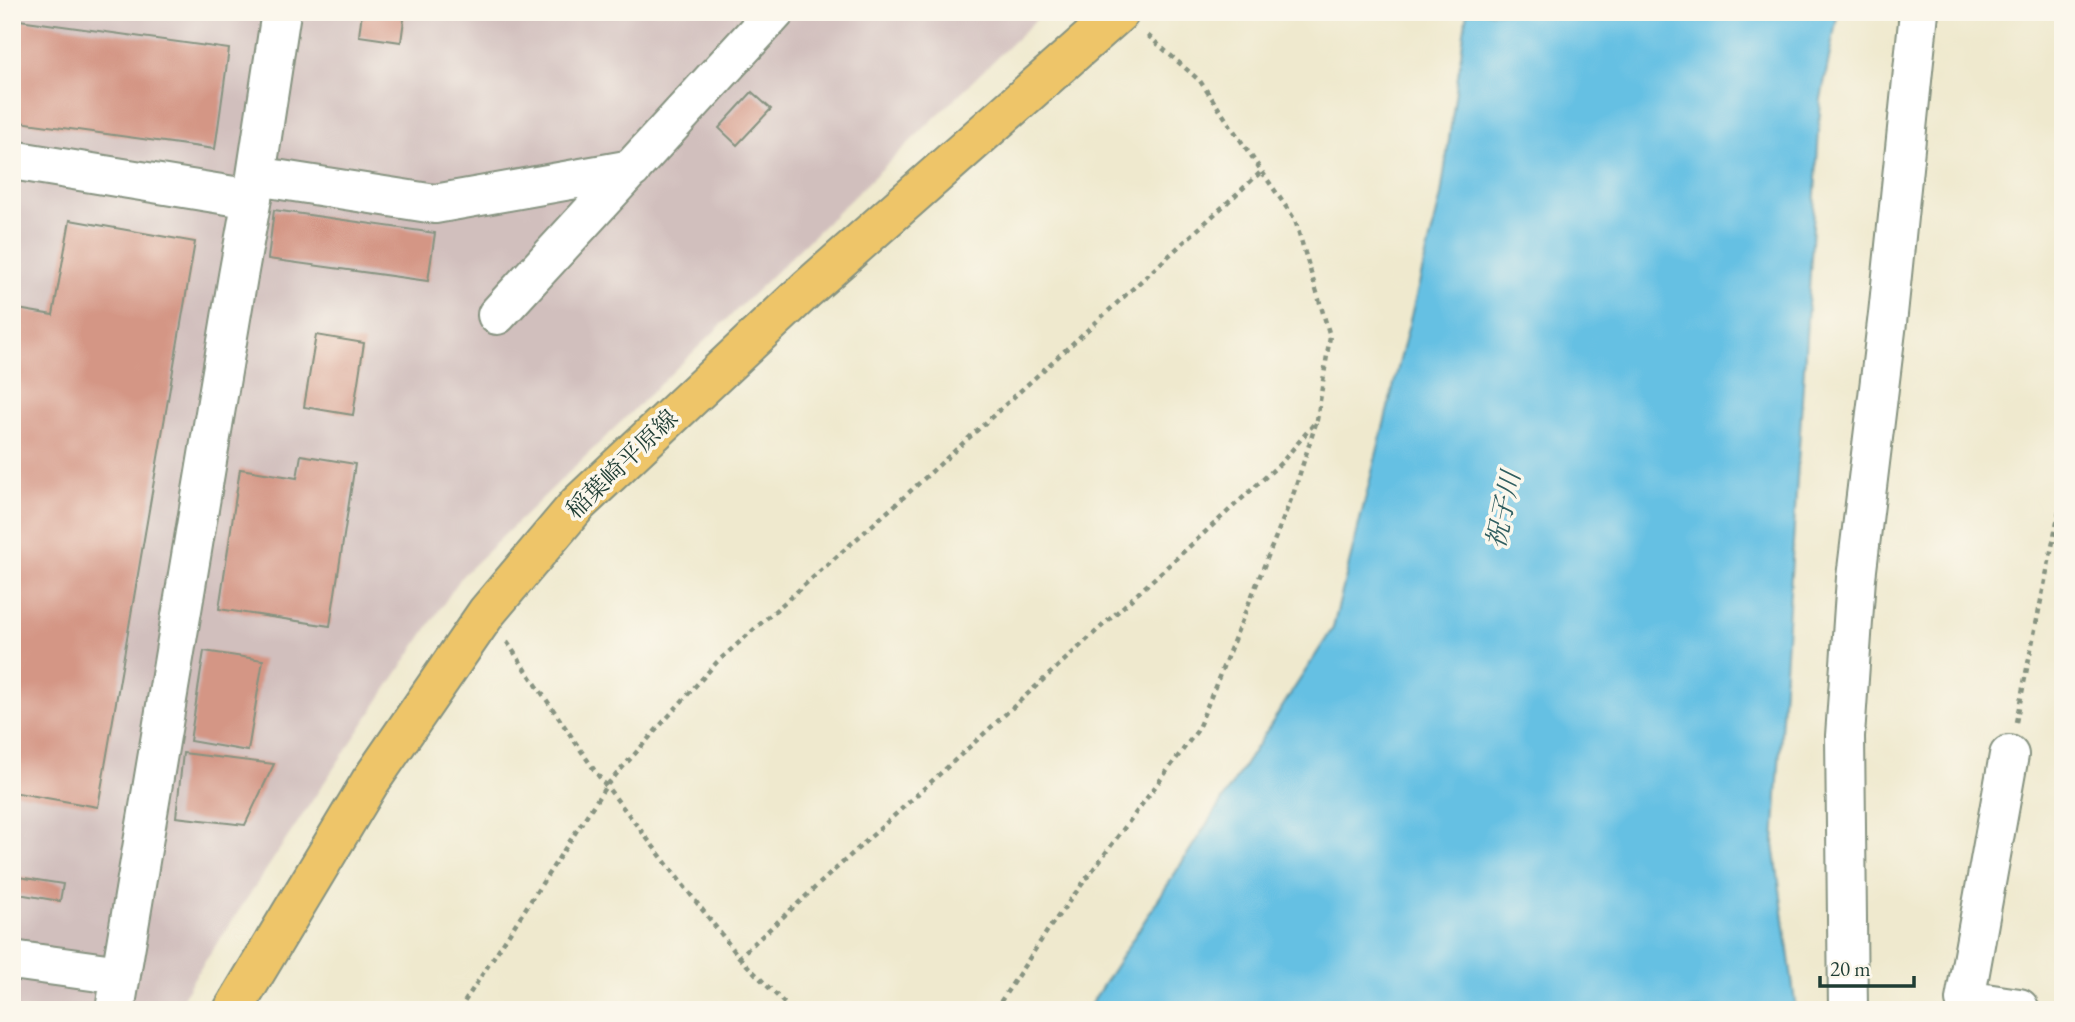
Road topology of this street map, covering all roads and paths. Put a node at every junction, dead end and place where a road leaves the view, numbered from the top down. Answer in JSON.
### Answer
{"nodes":[{"id":1,"x":281,"y":12,"type":"edge"},
{"id":2,"x":775,"y":12,"type":"edge"},
{"id":3,"x":1120,"y":12,"type":"edge"},
{"id":4,"x":1919,"y":12,"type":"edge"},
{"id":5,"x":12,"y":160,"type":"edge"},
{"id":6,"x":632,"y":169,"type":"junction"},
{"id":7,"x":1262,"y":171,"type":"junction"},
{"id":8,"x":254,"y":187,"type":"junction"},
{"id":9,"x":497,"y":315,"type":"dead end"},
{"id":10,"x":1317,"y":420,"type":"junction"},
{"id":11,"x":2063,"y":493,"type":"edge"},
{"id":12,"x":487,"y":612,"type":"junction"},
{"id":13,"x":2009,"y":755,"type":"joint"},
{"id":14,"x":606,"y":786,"type":"junction"},
{"id":15,"x":739,"y":957,"type":"junction"},
{"id":16,"x":12,"y":960,"type":"edge"},
{"id":17,"x":118,"y":992,"type":"edge"},
{"id":18,"x":233,"y":1010,"type":"edge"},
{"id":19,"x":459,"y":1010,"type":"edge"},
{"id":20,"x":791,"y":1010,"type":"edge"},
{"id":21,"x":995,"y":1010,"type":"edge"},
{"id":22,"x":1848,"y":1010,"type":"edge"},
{"id":23,"x":2019,"y":1010,"type":"edge"}],
"edges":[{"from":1,"to":8,"type":"street"},
{"from":2,"to":6,"type":"street"},
{"from":3,"to":7,"type":"path"},
{"from":3,"to":12,"type":"main road","name":"稲葉崎平原線"},
{"from":4,"to":22,"type":"street"},
{"from":5,"to":8,"type":"street"},
{"from":6,"to":8,"type":"street"},
{"from":6,"to":9,"type":"street"},
{"from":7,"to":10,"type":"path"},
{"from":7,"to":14,"type":"path"},
{"from":8,"to":17,"type":"street"},
{"from":10,"to":15,"type":"path"},
{"from":10,"to":21,"type":"path"},
{"from":11,"to":13,"type":"path"},
{"from":12,"to":14,"type":"path"},
{"from":12,"to":18,"type":"main road","name":"稲葉崎平原線"},
{"from":13,"to":23,"type":"street"},
{"from":14,"to":15,"type":"path"},
{"from":14,"to":19,"type":"path"},
{"from":15,"to":20,"type":"path"},
{"from":16,"to":17,"type":"street"}]}
